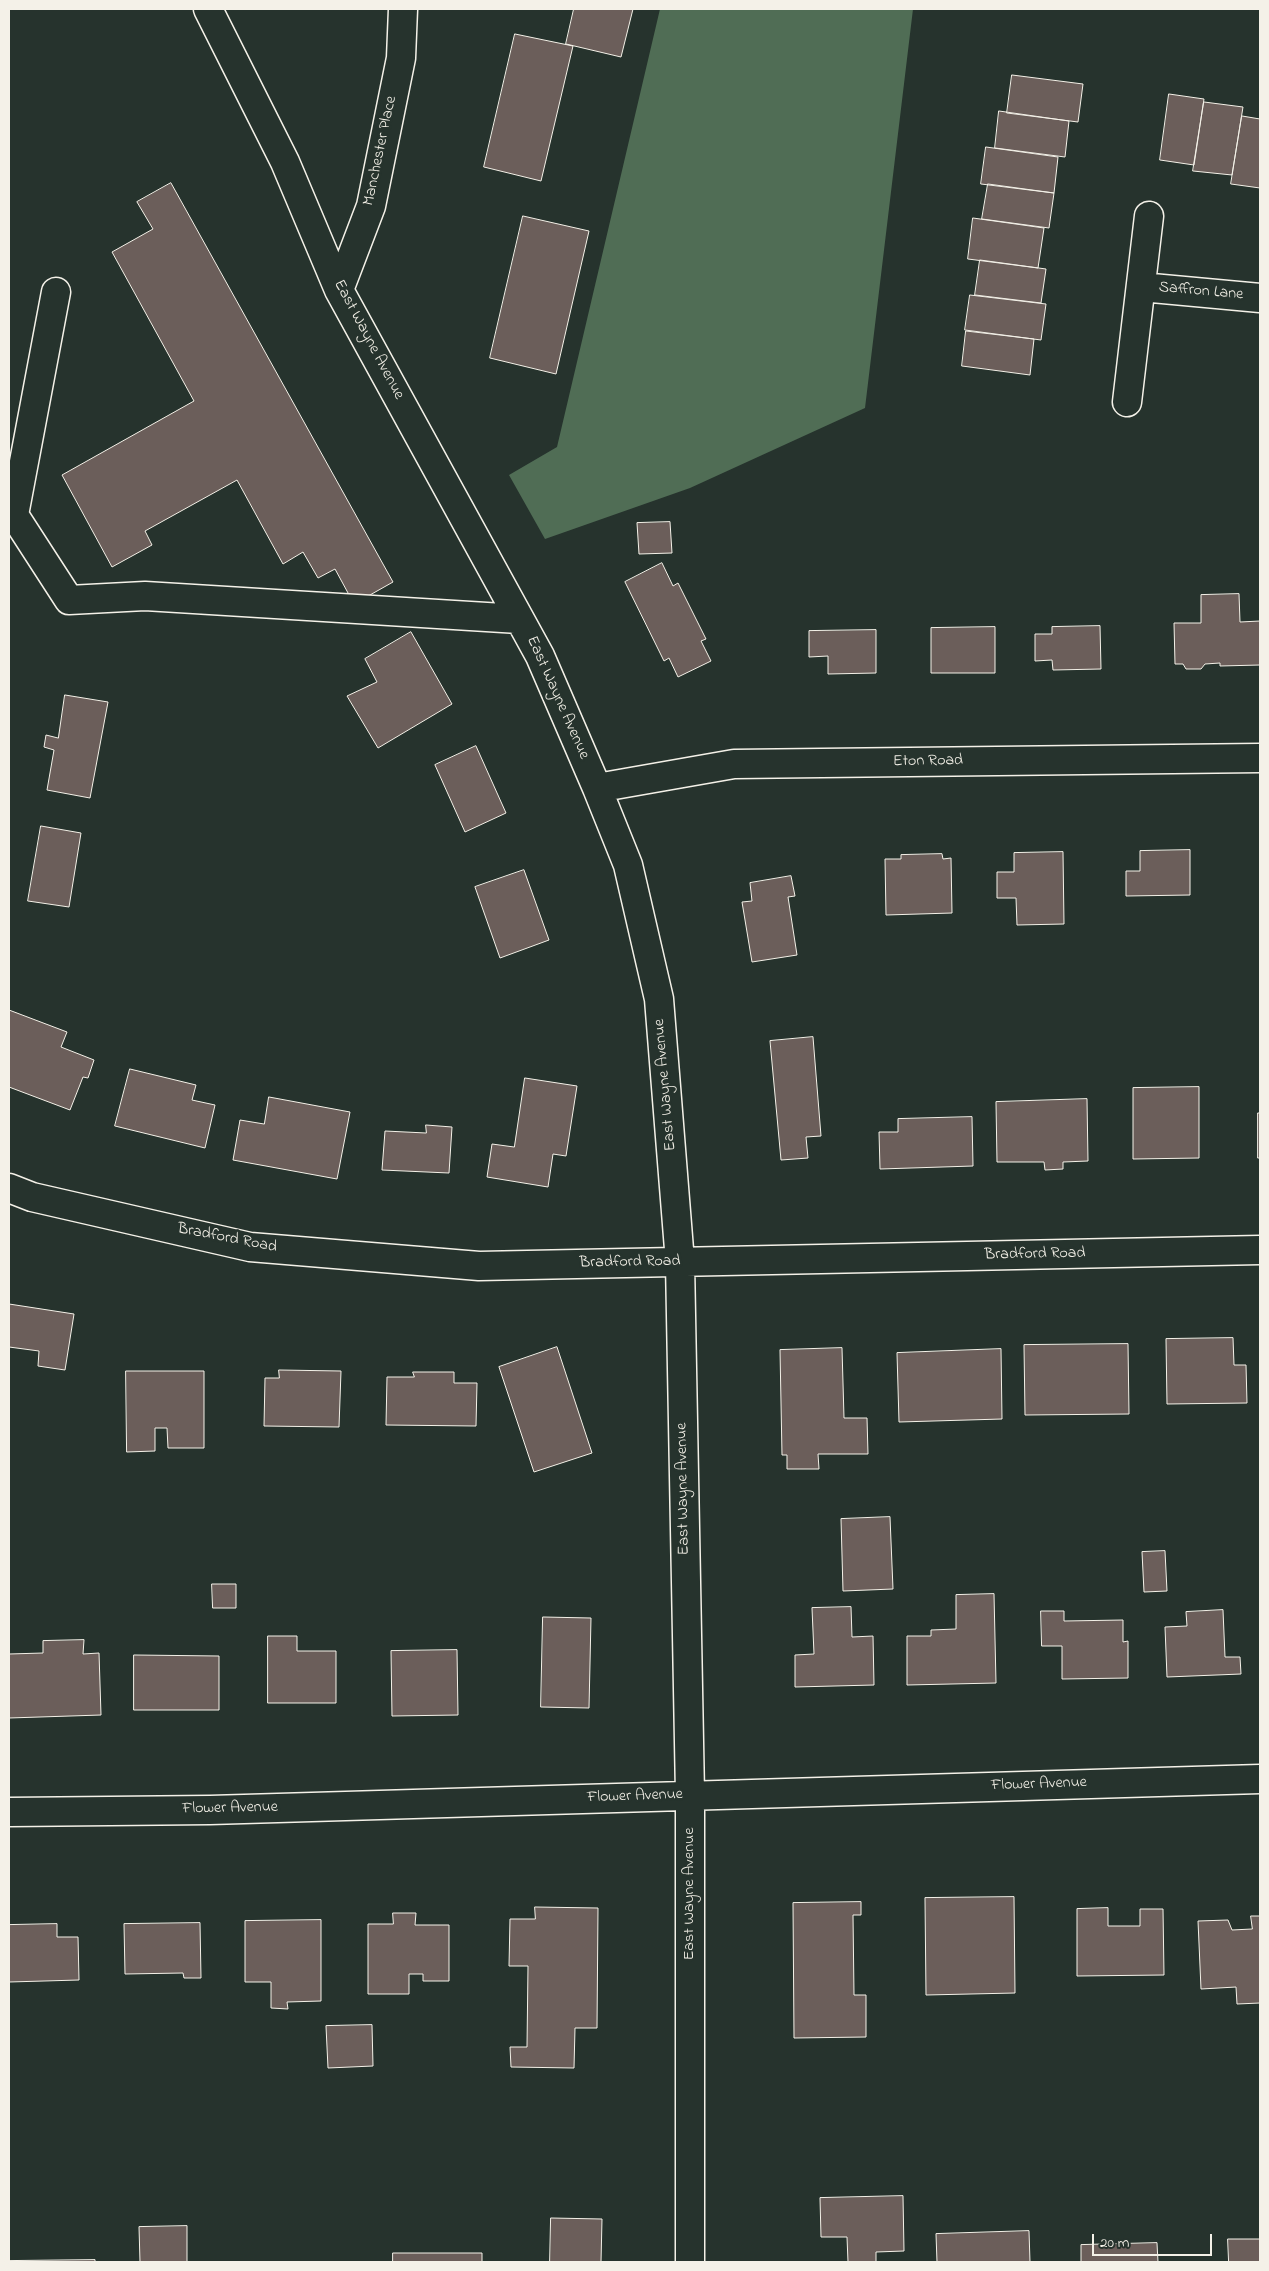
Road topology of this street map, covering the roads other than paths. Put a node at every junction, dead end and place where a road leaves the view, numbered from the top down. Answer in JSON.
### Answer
{"nodes":[{"id":1,"x":208,"y":9,"type":"edge"},
{"id":2,"x":403,"y":9,"type":"edge"},
{"id":3,"x":1149,"y":216,"type":"dead end"},
{"id":4,"x":1141,"y":287,"type":"junction"},
{"id":5,"x":339,"y":290,"type":"junction"},
{"id":6,"x":56,"y":292,"type":"dead end"},
{"id":7,"x":1260,"y":298,"type":"edge"},
{"id":8,"x":1127,"y":402,"type":"dead end"},
{"id":9,"x":520,"y":618,"type":"junction"},
{"id":10,"x":1260,"y":758,"type":"edge"},
{"id":11,"x":597,"y":788,"type":"junction"},
{"id":12,"x":9,"y":1188,"type":"edge"},
{"id":13,"x":1260,"y":1250,"type":"edge"},
{"id":14,"x":680,"y":1262,"type":"junction"},
{"id":15,"x":1260,"y":1779,"type":"edge"},
{"id":16,"x":690,"y":1795,"type":"junction"},
{"id":17,"x":9,"y":1812,"type":"edge"},
{"id":18,"x":690,"y":2262,"type":"edge"}],
"edges":[{"from":1,"to":5,"type":"street","name":"East Wayne Avenue"},
{"from":2,"to":5,"type":"street","name":"Manchester Place"},
{"from":3,"to":4,"type":"street","name":"Saffron Lane"},
{"from":4,"to":7,"type":"street","name":"Saffron Lane"},
{"from":4,"to":8,"type":"street","name":"Saffron Lane"},
{"from":5,"to":9,"type":"street","name":"East Wayne Avenue"},
{"from":6,"to":9,"type":"street"},
{"from":9,"to":11,"type":"street","name":"East Wayne Avenue"},
{"from":10,"to":11,"type":"street","name":"Eton Road"},
{"from":11,"to":14,"type":"street","name":"East Wayne Avenue"},
{"from":12,"to":14,"type":"street","name":"Bradford Road"},
{"from":13,"to":14,"type":"street","name":"Bradford Road"},
{"from":14,"to":16,"type":"street","name":"East Wayne Avenue"},
{"from":15,"to":16,"type":"street","name":"Flower Avenue"},
{"from":16,"to":17,"type":"street","name":"Flower Avenue"},
{"from":16,"to":18,"type":"street","name":"East Wayne Avenue"}]}
